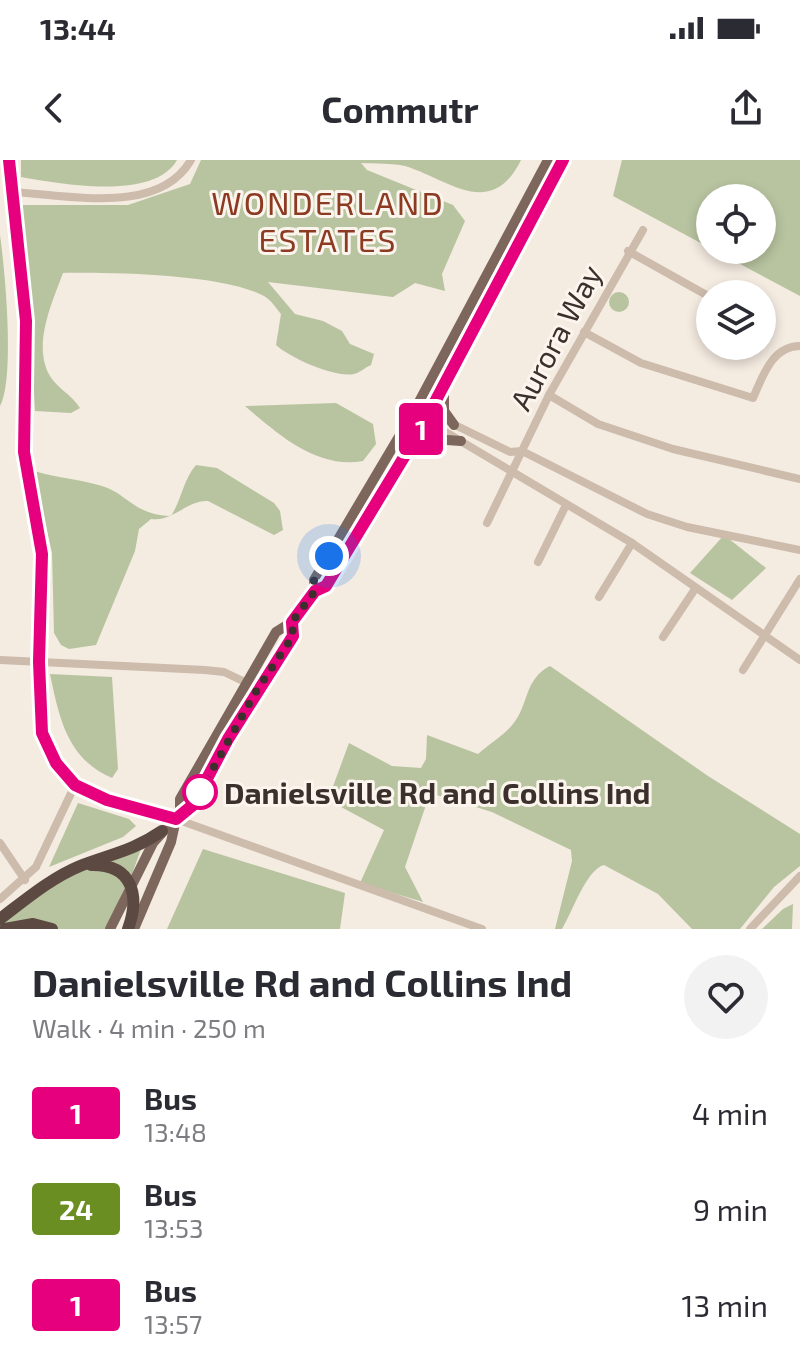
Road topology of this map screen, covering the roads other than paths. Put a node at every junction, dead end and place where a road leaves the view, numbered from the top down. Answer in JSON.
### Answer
{"nodes":[{"id":1,"x":9,"y":160,"type":"edge"},
{"id":2,"x":191,"y":160,"type":"edge"},
{"id":3,"x":548,"y":160,"type":"edge"},
{"id":4,"x":563,"y":160,"type":"edge"},
{"id":5,"x":10,"y":192,"type":"junction"},
{"id":6,"x":643,"y":230,"type":"dead end"},
{"id":7,"x":628,"y":251,"type":"junction"},
{"id":8,"x":696,"y":289,"type":"edge"},
{"id":9,"x":584,"y":332,"type":"junction"},
{"id":10,"x":800,"y":346,"type":"edge"},
{"id":11,"x":444,"y":386,"type":"junction"},
{"id":12,"x":549,"y":395,"type":"junction"},
{"id":13,"x":413,"y":413,"type":"junction"},
{"id":14,"x":433,"y":420,"type":"junction"},
{"id":15,"x":454,"y":425,"type":"junction"},
{"id":16,"x":461,"y":441,"type":"junction"},
{"id":17,"x":522,"y":451,"type":"junction"},
{"id":18,"x":403,"y":459,"type":"junction"},
{"id":19,"x":513,"y":469,"type":"junction"},
{"id":20,"x":800,"y":479,"type":"edge"},
{"id":21,"x":566,"y":505,"type":"junction"},
{"id":22,"x":487,"y":523,"type":"dead end"},
{"id":23,"x":632,"y":543,"type":"junction"},
{"id":24,"x":800,"y":550,"type":"edge"},
{"id":25,"x":538,"y":562,"type":"dead end"},
{"id":26,"x":800,"y":579,"type":"edge"},
{"id":27,"x":695,"y":589,"type":"junction"},
{"id":28,"x":315,"y":591,"type":"junction"},
{"id":29,"x":599,"y":597,"type":"dead end"},
{"id":30,"x":292,"y":622,"type":"junction"},
{"id":31,"x":763,"y":635,"type":"junction"},
{"id":32,"x":663,"y":637,"type":"dead end"},
{"id":33,"x":0,"y":660,"type":"edge"},
{"id":34,"x":800,"y":660,"type":"edge"},
{"id":35,"x":39,"y":662,"type":"junction"},
{"id":36,"x":743,"y":670,"type":"dead end"},
{"id":37,"x":245,"y":682,"type":"junction"},
{"id":38,"x":75,"y":785,"type":"junction"},
{"id":39,"x":178,"y":816,"type":"junction"},
{"id":40,"x":162,"y":831,"type":"junction"},
{"id":41,"x":0,"y":843,"type":"edge"},
{"id":42,"x":79,"y":866,"type":"junction"},
{"id":43,"x":800,"y":876,"type":"edge"},
{"id":44,"x":25,"y":880,"type":"junction"},
{"id":45,"x":130,"y":885,"type":"junction"},
{"id":46,"x":0,"y":899,"type":"edge"},
{"id":47,"x":0,"y":919,"type":"edge"},
{"id":48,"x":5,"y":929,"type":"edge"},
{"id":49,"x":52,"y":929,"type":"edge"},
{"id":50,"x":110,"y":929,"type":"edge"},
{"id":51,"x":128,"y":929,"type":"edge"},
{"id":52,"x":134,"y":929,"type":"edge"},
{"id":53,"x":482,"y":929,"type":"edge"},
{"id":54,"x":750,"y":929,"type":"edge"}],
"edges":[{"from":1,"to":5,"type":"street"},
{"from":2,"to":5,"type":"street"},
{"from":3,"to":13,"type":"main road"},
{"from":4,"to":11,"type":"main road"},
{"from":5,"to":35,"type":"street"},
{"from":6,"to":7,"type":"street","name":"Aurora Way"},
{"from":7,"to":8,"type":"street"},
{"from":7,"to":9,"type":"street","name":"Aurora Way"},
{"from":9,"to":10,"type":"street"},
{"from":9,"to":12,"type":"street","name":"Aurora Way"},
{"from":11,"to":14,"type":"main road"},
{"from":11,"to":15,"type":"main road"},
{"from":12,"to":17,"type":"street","name":"Aurora Way"},
{"from":12,"to":20,"type":"street"},
{"from":13,"to":14,"type":"street"},
{"from":13,"to":28,"type":"main road"},
{"from":14,"to":15,"type":"street"},
{"from":14,"to":16,"type":"street"},
{"from":14,"to":18,"type":"main road"},
{"from":15,"to":17,"type":"street"},
{"from":16,"to":18,"type":"main road"},
{"from":16,"to":19,"type":"street"},
{"from":17,"to":19,"type":"street","name":"Aurora Way"},
{"from":17,"to":24,"type":"street"},
{"from":18,"to":28,"type":"main road"},
{"from":19,"to":21,"type":"street"},
{"from":19,"to":22,"type":"street","name":"Aurora Way"},
{"from":21,"to":23,"type":"street"},
{"from":21,"to":25,"type":"street"},
{"from":23,"to":27,"type":"street"},
{"from":23,"to":29,"type":"street"},
{"from":26,"to":31,"type":"street"},
{"from":27,"to":31,"type":"street"},
{"from":27,"to":32,"type":"street"},
{"from":28,"to":30,"type":"main road"},
{"from":30,"to":37,"type":"main road"},
{"from":30,"to":39,"type":"main road"},
{"from":31,"to":34,"type":"street"},
{"from":31,"to":36,"type":"street"},
{"from":33,"to":35,"type":"street"},
{"from":35,"to":37,"type":"street"},
{"from":35,"to":38,"type":"street"},
{"from":37,"to":39,"type":"main road"},
{"from":38,"to":39,"type":"street"},
{"from":38,"to":44,"type":"street"},
{"from":39,"to":40,"type":"main road"},
{"from":39,"to":52,"type":"main road"},
{"from":39,"to":53,"type":"street"},
{"from":40,"to":42,"type":"highway"},
{"from":40,"to":45,"type":"main road"},
{"from":41,"to":44,"type":"street"},
{"from":42,"to":45,"type":"highway"},
{"from":42,"to":47,"type":"highway"},
{"from":43,"to":54,"type":"street"},
{"from":44,"to":46,"type":"street"},
{"from":45,"to":50,"type":"main road"},
{"from":45,"to":51,"type":"highway"},
{"from":48,"to":49,"type":"highway"}]}
